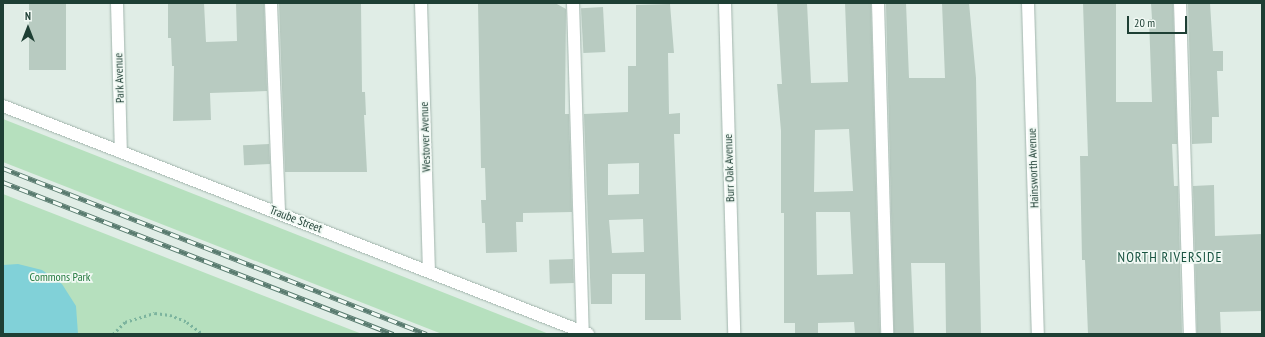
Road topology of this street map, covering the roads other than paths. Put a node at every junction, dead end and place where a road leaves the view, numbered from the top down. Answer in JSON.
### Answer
{"nodes":[{"id":1,"x":117,"y":3,"type":"edge"},
{"id":2,"x":271,"y":3,"type":"edge"},
{"id":3,"x":421,"y":3,"type":"edge"},
{"id":4,"x":573,"y":3,"type":"edge"},
{"id":5,"x":725,"y":3,"type":"edge"},
{"id":6,"x":878,"y":3,"type":"edge"},
{"id":7,"x":1028,"y":3,"type":"edge"},
{"id":8,"x":1180,"y":3,"type":"edge"},
{"id":9,"x":3,"y":106,"type":"edge"},
{"id":10,"x":121,"y":152,"type":"junction"},
{"id":11,"x":279,"y":213,"type":"junction"},
{"id":12,"x":429,"y":270,"type":"junction"},
{"id":13,"x":586,"y":333,"type":"edge"},
{"id":14,"x":734,"y":334,"type":"edge"},
{"id":15,"x":887,"y":334,"type":"edge"},
{"id":16,"x":1038,"y":334,"type":"edge"},
{"id":17,"x":1190,"y":334,"type":"edge"}],
"edges":[{"from":1,"to":10,"type":"street","name":"Park Avenue"},
{"from":2,"to":11,"type":"street"},
{"from":3,"to":12,"type":"street","name":"Westover Avenue"},
{"from":4,"to":13,"type":"street"},
{"from":5,"to":14,"type":"street","name":"Burr Oak Avenue"},
{"from":6,"to":15,"type":"street"},
{"from":7,"to":16,"type":"street","name":"Hainsworth Avenue"},
{"from":8,"to":17,"type":"street"},
{"from":9,"to":10,"type":"street","name":"Traube Street"},
{"from":10,"to":11,"type":"street","name":"Traube Street"},
{"from":11,"to":12,"type":"street","name":"Traube Street"},
{"from":12,"to":13,"type":"street","name":"Traube Street"}]}
